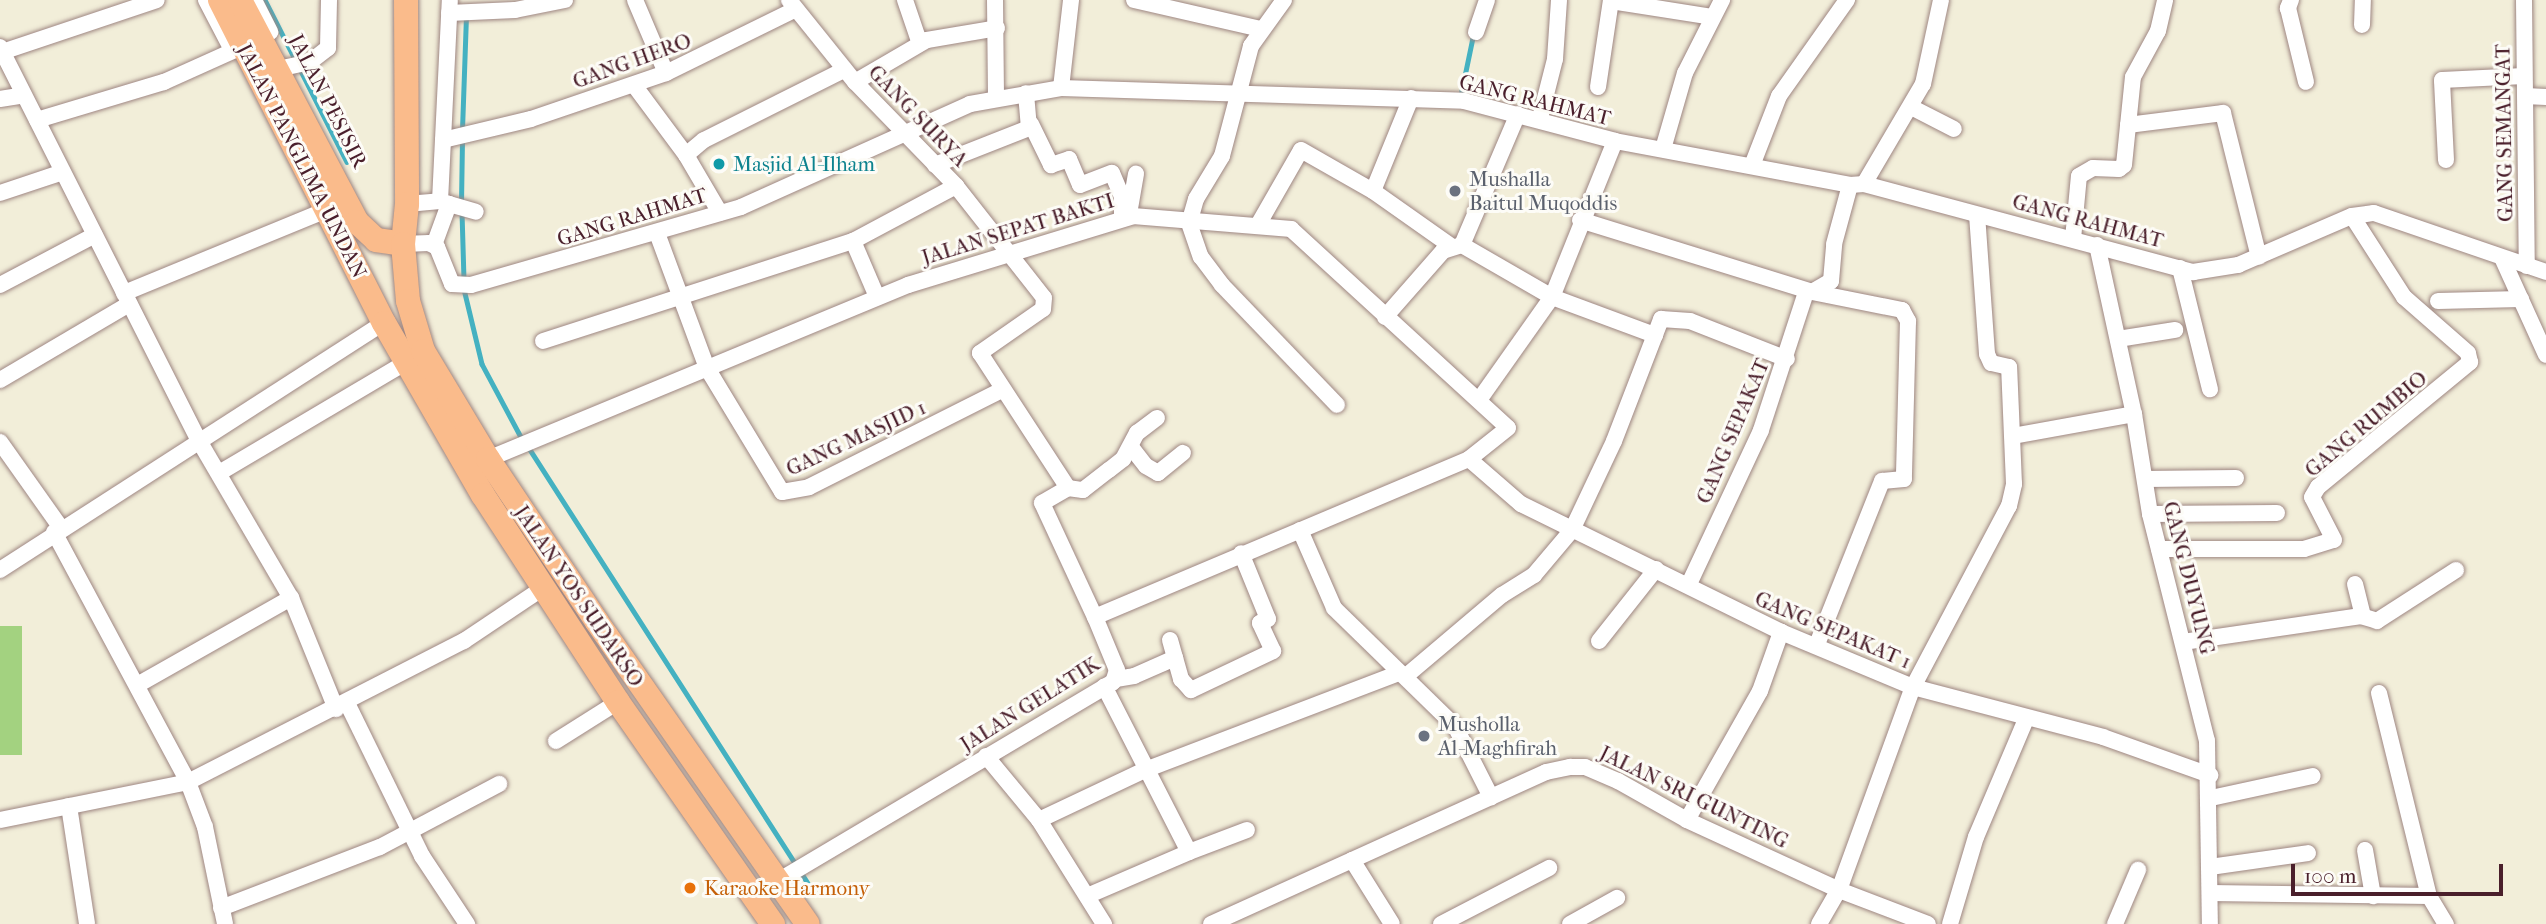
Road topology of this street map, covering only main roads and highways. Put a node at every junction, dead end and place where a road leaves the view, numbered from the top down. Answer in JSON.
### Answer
{"nodes":[{"id":1,"x":406,"y":0,"type":"edge"},
{"id":2,"x":226,"y":9,"type":"edge"},
{"id":3,"x":296,"y":125,"type":"junction"},
{"id":4,"x":403,"y":244,"type":"junction"},
{"id":5,"x":384,"y":323,"type":"joint"},
{"id":6,"x":693,"y":765,"type":"junction"},
{"id":7,"x":673,"y":780,"type":"junction"},
{"id":8,"x":773,"y":924,"type":"edge"},
{"id":9,"x":808,"y":924,"type":"edge"}],
"edges":[{"from":1,"to":4,"type":"main road","name":"JALAN YOS SUDARSO"},
{"from":2,"to":3,"type":"main road","name":"JALAN PANGLIMA UNDAN"},
{"from":3,"to":4,"type":"main road","name":"JALAN PANGLIMA UNDAN"},
{"from":3,"to":5,"type":"main road","name":"JALAN PANGLIMA UNDAN"},
{"from":4,"to":6,"type":"main road","name":"JALAN YOS SUDARSO"},
{"from":5,"to":7,"type":"main road","name":"JALAN YOS SUDARSO"},
{"from":6,"to":7,"type":"main road"},
{"from":6,"to":9,"type":"main road","name":"JALAN YOS SUDARSO"},
{"from":7,"to":8,"type":"main road","name":"JALAN YOS SUDARSO"}]}
